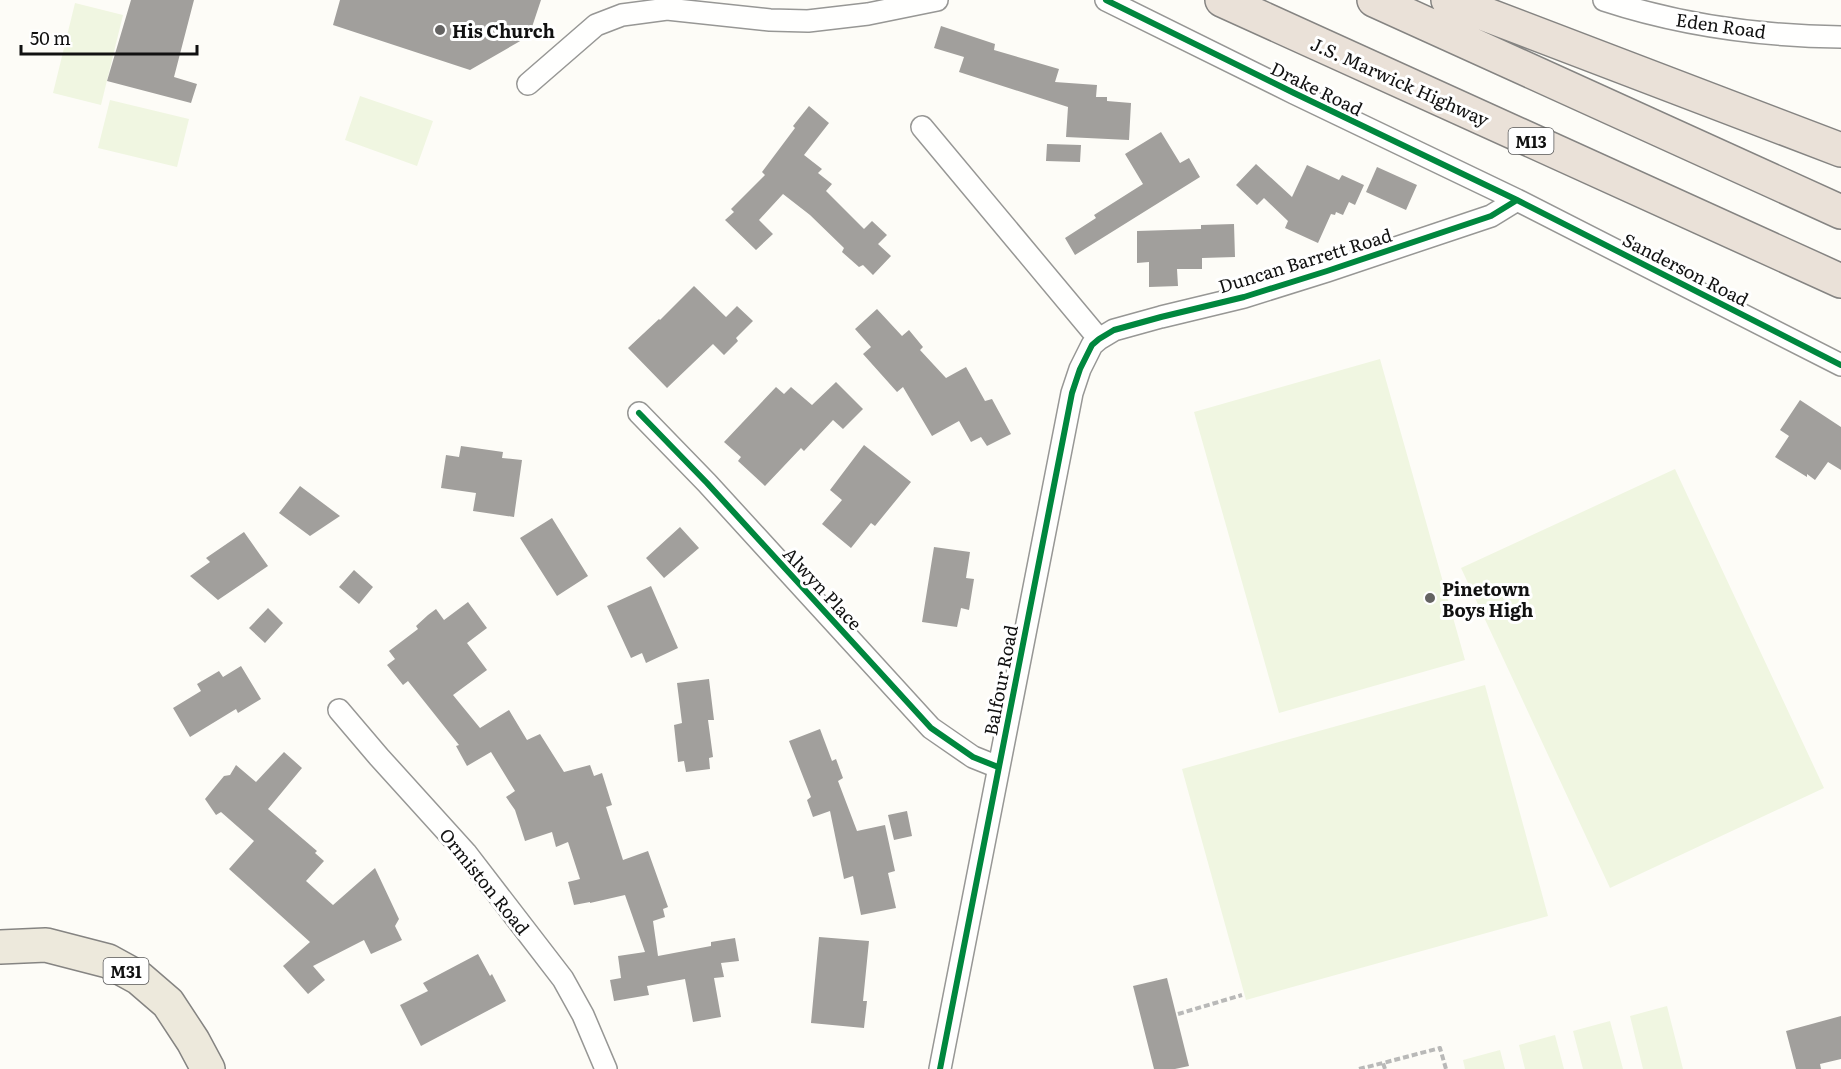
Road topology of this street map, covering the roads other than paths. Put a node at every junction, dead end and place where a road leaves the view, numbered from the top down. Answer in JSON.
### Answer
{"nodes":[{"id":1,"x":937,"y":0,"type":"edge"},
{"id":2,"x":1106,"y":0,"type":"edge"},
{"id":3,"x":1222,"y":0,"type":"edge"},
{"id":4,"x":1374,"y":0,"type":"edge"},
{"id":5,"x":1448,"y":0,"type":"edge"},
{"id":6,"x":1604,"y":0,"type":"edge"},
{"id":7,"x":1841,"y":37,"type":"edge"},
{"id":8,"x":528,"y":84,"type":"dead end"},
{"id":9,"x":922,"y":127,"type":"dead end"},
{"id":10,"x":1841,"y":150,"type":"edge"},
{"id":11,"x":1517,"y":200,"type":"junction"},
{"id":12,"x":1841,"y":212,"type":"edge"},
{"id":13,"x":1841,"y":281,"type":"edge"},
{"id":14,"x":1099,"y":339,"type":"junction"},
{"id":15,"x":1841,"y":365,"type":"edge"},
{"id":16,"x":639,"y":413,"type":"dead end"},
{"id":17,"x":339,"y":710,"type":"dead end"},
{"id":18,"x":998,"y":767,"type":"junction"},
{"id":19,"x":0,"y":947,"type":"edge"},
{"id":20,"x":208,"y":1069,"type":"edge"},
{"id":21,"x":606,"y":1069,"type":"edge"},
{"id":22,"x":940,"y":1069,"type":"edge"}],
"edges":[{"from":1,"to":8,"type":"street"},
{"from":2,"to":11,"type":"street","name":"Drake Road"},
{"from":3,"to":13,"type":"highway","name":"J.S. Marwick Highway","number":"M13"},
{"from":4,"to":12,"type":"highway"},
{"from":5,"to":10,"type":"highway"},
{"from":6,"to":7,"type":"street","name":"Eden Road"},
{"from":9,"to":14,"type":"street"},
{"from":11,"to":14,"type":"street","name":"Duncan Barrett Road"},
{"from":11,"to":15,"type":"street","name":"Sanderson Road"},
{"from":14,"to":18,"type":"street","name":"Balfour Road"},
{"from":16,"to":18,"type":"street","name":"Alwyn Place"},
{"from":17,"to":21,"type":"street","name":"Ormiston Road"},
{"from":18,"to":22,"type":"street","name":"Balfour Road"},
{"from":19,"to":20,"type":"main road","number":"M31"}]}
